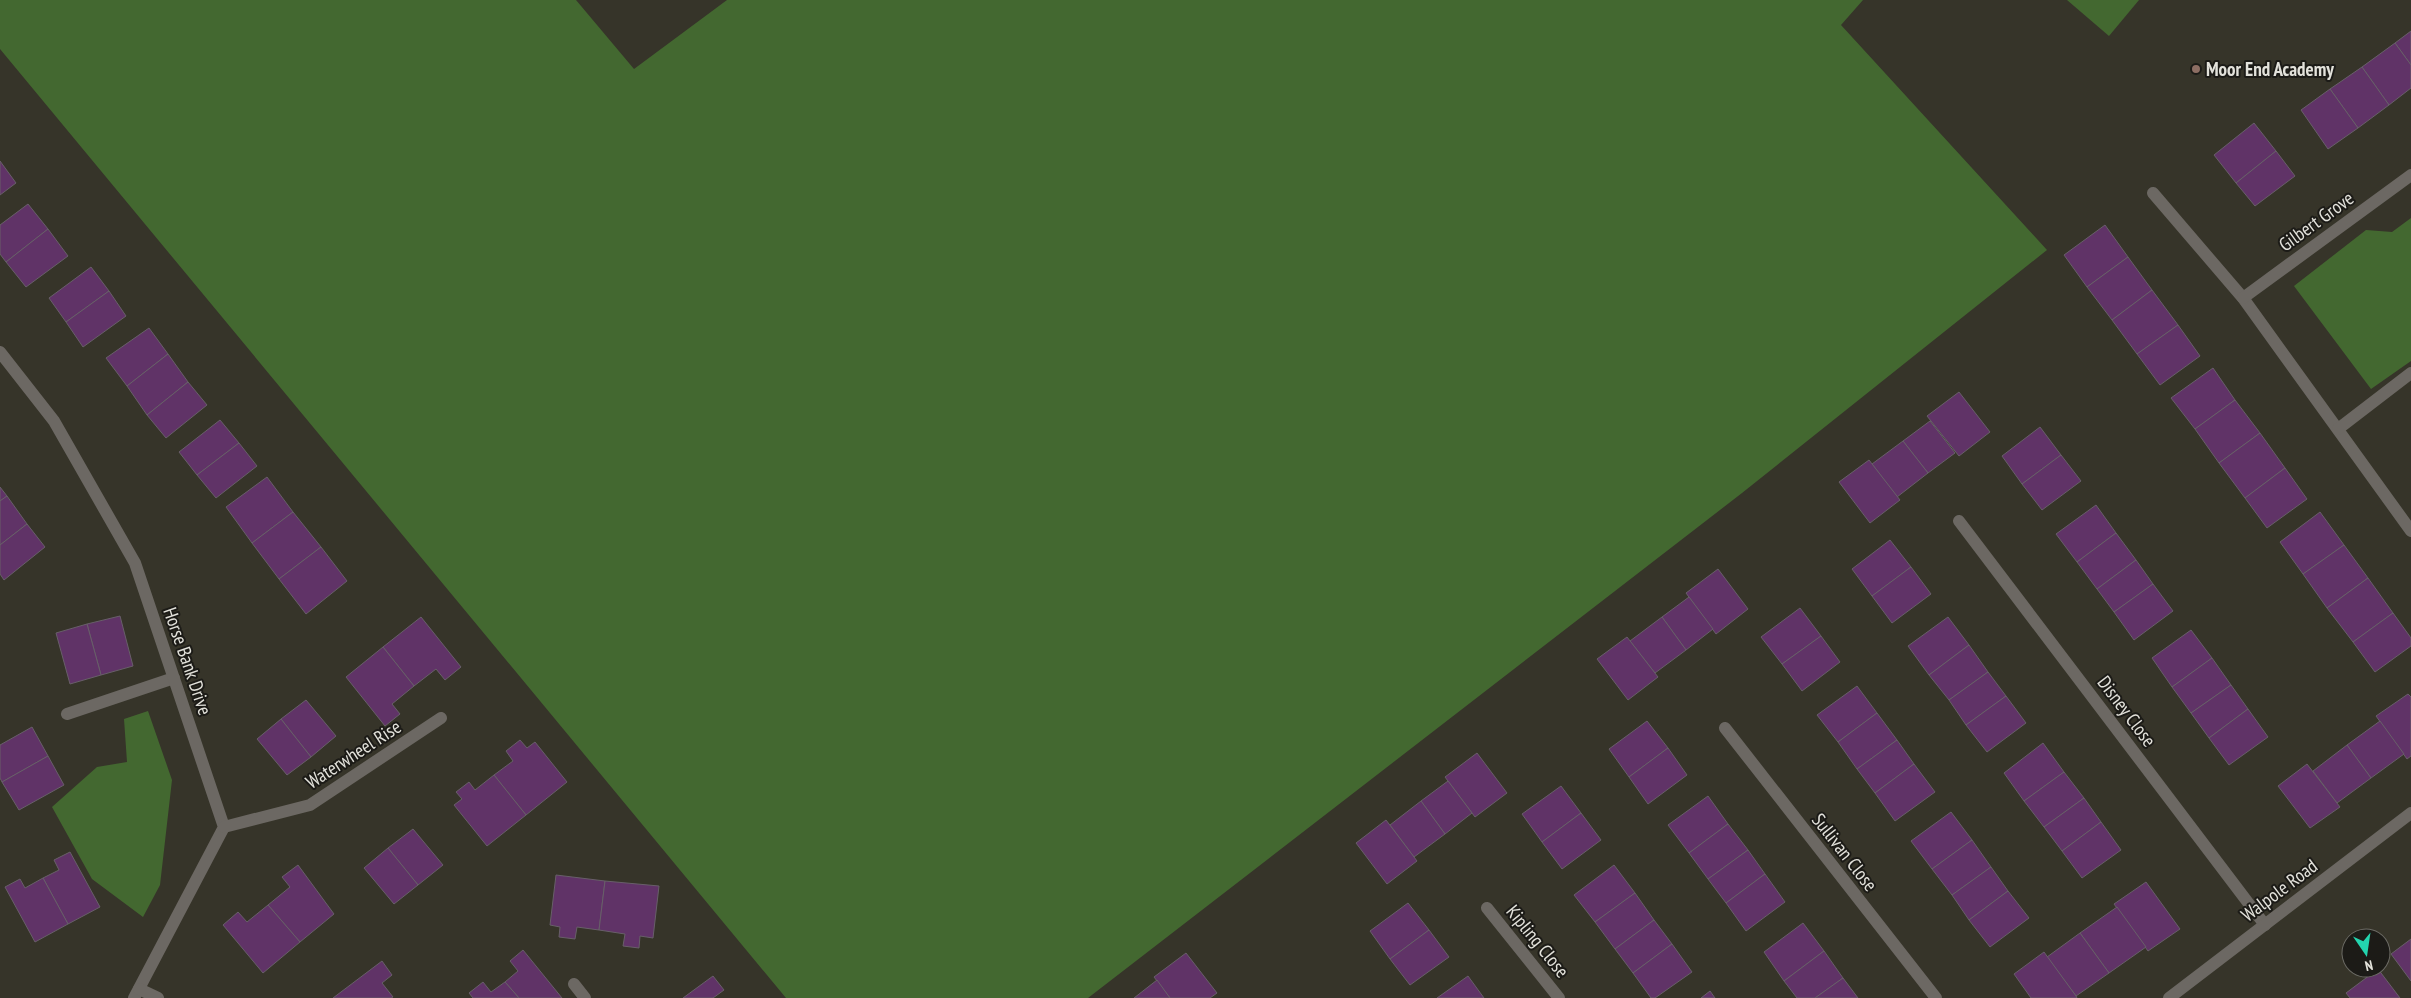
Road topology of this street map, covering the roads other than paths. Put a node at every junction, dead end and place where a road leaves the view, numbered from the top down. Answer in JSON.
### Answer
{"nodes":[{"id":1,"x":2411,"y":175,"type":"edge"},
{"id":2,"x":2153,"y":193,"type":"dead end"},
{"id":3,"x":2243,"y":298,"type":"junction"},
{"id":4,"x":0,"y":352,"type":"edge"},
{"id":5,"x":2411,"y":373,"type":"edge"},
{"id":6,"x":2338,"y":429,"type":"junction"},
{"id":7,"x":1959,"y":521,"type":"dead end"},
{"id":8,"x":2411,"y":532,"type":"edge"},
{"id":9,"x":174,"y":678,"type":"junction"},
{"id":10,"x":67,"y":714,"type":"dead end"},
{"id":11,"x":441,"y":718,"type":"dead end"},
{"id":12,"x":1725,"y":728,"type":"dead end"},
{"id":13,"x":2411,"y":813,"type":"edge"},
{"id":14,"x":224,"y":827,"type":"junction"},
{"id":15,"x":1487,"y":908,"type":"dead end"},
{"id":16,"x":2265,"y":925,"type":"junction"},
{"id":17,"x":574,"y":984,"type":"dead end"},
{"id":18,"x":137,"y":993,"type":"edge"},
{"id":19,"x":158,"y":998,"type":"edge"},
{"id":20,"x":585,"y":998,"type":"edge"},
{"id":21,"x":1559,"y":998,"type":"edge"},
{"id":22,"x":1936,"y":998,"type":"edge"},
{"id":23,"x":2169,"y":998,"type":"edge"}],
"edges":[{"from":1,"to":3,"type":"street","name":"Gilbert Grove"},
{"from":2,"to":3,"type":"street"},
{"from":3,"to":6,"type":"street"},
{"from":4,"to":9,"type":"street","name":"Horse Bank Drive"},
{"from":5,"to":6,"type":"street"},
{"from":6,"to":8,"type":"street"},
{"from":7,"to":16,"type":"street","name":"Disney Close"},
{"from":9,"to":10,"type":"street"},
{"from":9,"to":14,"type":"street","name":"Horse Bank Drive"},
{"from":11,"to":14,"type":"street","name":"Waterwheel Rise"},
{"from":12,"to":22,"type":"street","name":"Sullivan Close"},
{"from":13,"to":16,"type":"street","name":"Walpole Road"},
{"from":14,"to":18,"type":"street"},
{"from":15,"to":21,"type":"street","name":"Kipling Close"},
{"from":16,"to":23,"type":"street","name":"Walpole Road"},
{"from":17,"to":20,"type":"street"},
{"from":18,"to":19,"type":"street"}]}
